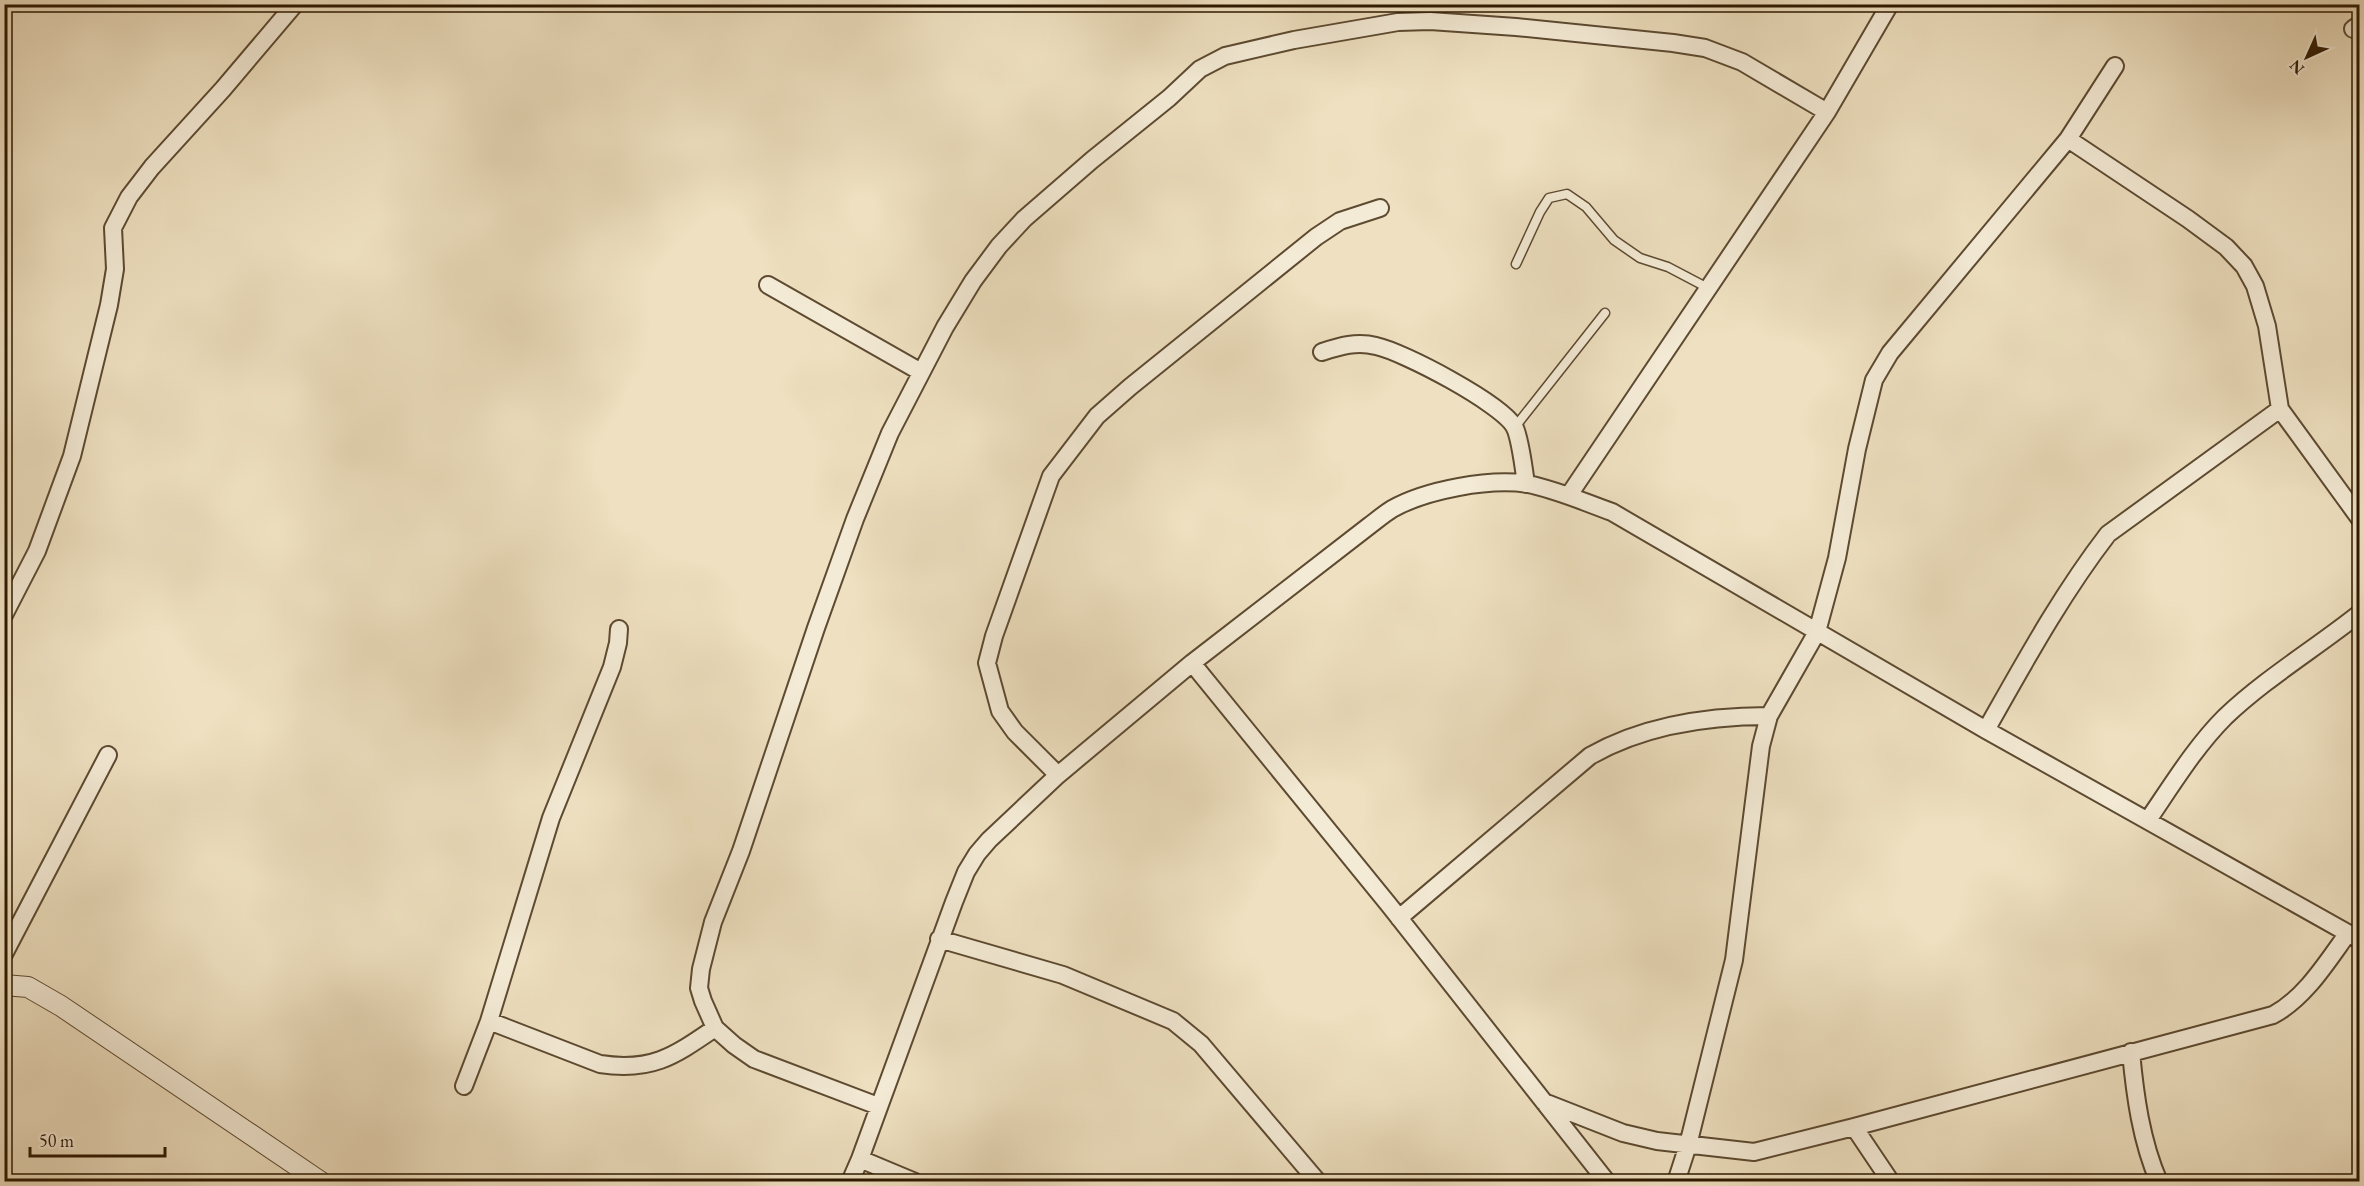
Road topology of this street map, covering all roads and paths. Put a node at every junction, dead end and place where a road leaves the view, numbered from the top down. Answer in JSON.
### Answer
{"nodes":[{"id":1,"x":295,"y":4,"type":"edge"},
{"id":2,"x":1890,"y":4,"type":"edge"},
{"id":3,"x":2115,"y":66,"type":"dead end"},
{"id":4,"x":1827,"y":112,"type":"junction"},
{"id":5,"x":2067,"y":139,"type":"junction"},
{"id":6,"x":1380,"y":208,"type":"dead end"},
{"id":7,"x":1516,"y":264,"type":"dead end"},
{"id":8,"x":768,"y":285,"type":"dead end"},
{"id":9,"x":1708,"y":288,"type":"junction"},
{"id":10,"x":1605,"y":313,"type":"dead end"},
{"id":11,"x":1322,"y":352,"type":"dead end"},
{"id":12,"x":921,"y":372,"type":"junction"},
{"id":13,"x":2280,"y":409,"type":"junction"},
{"id":14,"x":1515,"y":427,"type":"junction"},
{"id":15,"x":1526,"y":484,"type":"junction"},
{"id":16,"x":1569,"y":495,"type":"junction"},
{"id":17,"x":2360,"y":519,"type":"edge"},
{"id":18,"x":2360,"y":613,"type":"edge"},
{"id":19,"x":4,"y":615,"type":"edge"},
{"id":20,"x":619,"y":629,"type":"dead end"},
{"id":21,"x":1817,"y":632,"type":"junction"},
{"id":22,"x":1192,"y":663,"type":"junction"},
{"id":23,"x":1769,"y":716,"type":"junction"},
{"id":24,"x":1986,"y":730,"type":"junction"},
{"id":25,"x":108,"y":755,"type":"dead end"},
{"id":26,"x":1058,"y":775,"type":"junction"},
{"id":27,"x":2148,"y":820,"type":"junction"},
{"id":28,"x":1399,"y":918,"type":"junction"},
{"id":29,"x":2354,"y":936,"type":"edge"},
{"id":30,"x":939,"y":939,"type":"junction"},
{"id":31,"x":4,"y":954,"type":"edge"},
{"id":32,"x":4,"y":986,"type":"edge"},
{"id":33,"x":489,"y":1021,"type":"junction"},
{"id":34,"x":715,"y":1028,"type":"junction"},
{"id":35,"x":2131,"y":1052,"type":"junction"},
{"id":36,"x":464,"y":1086,"type":"dead end"},
{"id":37,"x":1544,"y":1102,"type":"junction"},
{"id":38,"x":878,"y":1106,"type":"junction"},
{"id":39,"x":1854,"y":1127,"type":"junction"},
{"id":40,"x":1688,"y":1145,"type":"junction"},
{"id":41,"x":860,"y":1159,"type":"junction"},
{"id":42,"x":321,"y":1182,"type":"edge"},
{"id":43,"x":850,"y":1182,"type":"edge"},
{"id":44,"x":915,"y":1182,"type":"edge"},
{"id":45,"x":1318,"y":1182,"type":"edge"},
{"id":46,"x":1607,"y":1182,"type":"edge"},
{"id":47,"x":1676,"y":1182,"type":"edge"},
{"id":48,"x":1890,"y":1182,"type":"edge"},
{"id":49,"x":2159,"y":1182,"type":"edge"}],
"edges":[{"from":1,"to":19,"type":"street"},
{"from":2,"to":4,"type":"street"},
{"from":3,"to":5,"type":"street"},
{"from":4,"to":9,"type":"street"},
{"from":4,"to":12,"type":"street"},
{"from":5,"to":13,"type":"street"},
{"from":5,"to":21,"type":"street"},
{"from":6,"to":26,"type":"street"},
{"from":7,"to":9,"type":"lane"},
{"from":8,"to":12,"type":"street"},
{"from":9,"to":16,"type":"street"},
{"from":10,"to":14,"type":"lane"},
{"from":11,"to":14,"type":"street"},
{"from":12,"to":34,"type":"street"},
{"from":13,"to":17,"type":"street"},
{"from":13,"to":24,"type":"street"},
{"from":14,"to":15,"type":"street"},
{"from":15,"to":16,"type":"street"},
{"from":15,"to":22,"type":"street"},
{"from":16,"to":21,"type":"street"},
{"from":18,"to":27,"type":"street"},
{"from":20,"to":33,"type":"street"},
{"from":21,"to":23,"type":"street"},
{"from":21,"to":24,"type":"street"},
{"from":22,"to":26,"type":"street"},
{"from":22,"to":28,"type":"street"},
{"from":23,"to":28,"type":"street"},
{"from":23,"to":40,"type":"street"},
{"from":24,"to":27,"type":"street"},
{"from":25,"to":31,"type":"street"},
{"from":26,"to":30,"type":"street"},
{"from":27,"to":29,"type":"street"},
{"from":28,"to":37,"type":"street"},
{"from":29,"to":35,"type":"street"},
{"from":30,"to":38,"type":"street"},
{"from":30,"to":45,"type":"street"},
{"from":32,"to":42,"type":"street"},
{"from":33,"to":34,"type":"street"},
{"from":33,"to":36,"type":"street"},
{"from":34,"to":38,"type":"street"},
{"from":35,"to":39,"type":"street"},
{"from":35,"to":49,"type":"street"},
{"from":37,"to":40,"type":"street"},
{"from":37,"to":46,"type":"street"},
{"from":38,"to":41,"type":"street"},
{"from":39,"to":40,"type":"street"},
{"from":39,"to":48,"type":"street"},
{"from":40,"to":47,"type":"street"},
{"from":41,"to":43,"type":"street"},
{"from":41,"to":44,"type":"street"}]}
